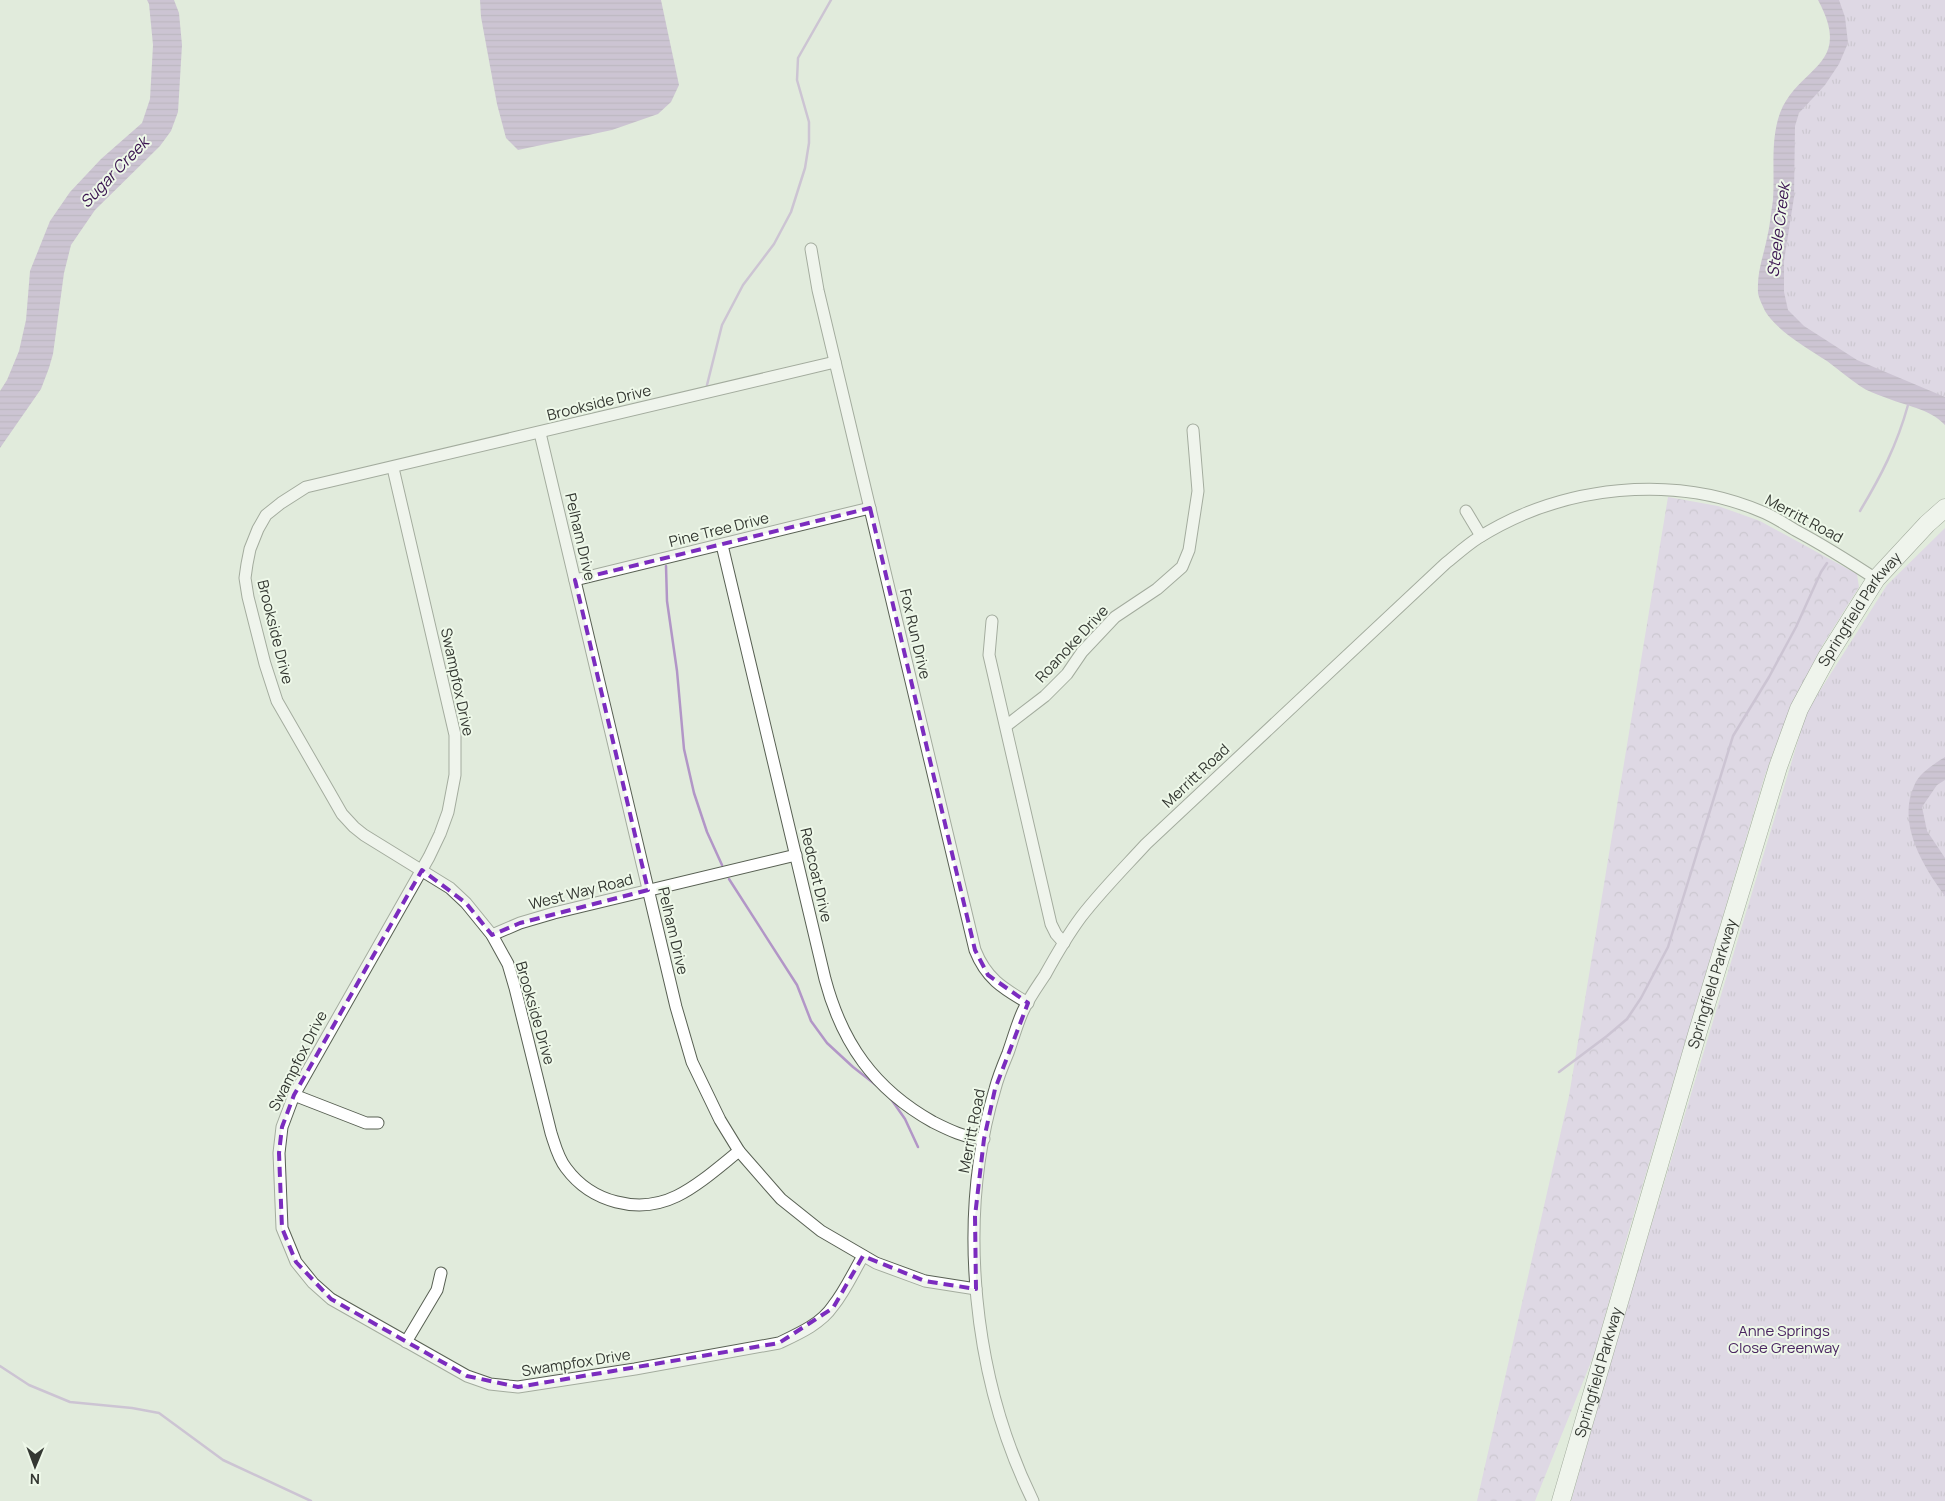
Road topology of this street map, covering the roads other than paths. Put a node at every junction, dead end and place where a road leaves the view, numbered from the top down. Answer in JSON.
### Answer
{"nodes":[{"id":1,"x":811,"y":249,"type":"dead end"},
{"id":2,"x":835,"y":362,"type":"junction"},
{"id":3,"x":1193,"y":430,"type":"dead end"},
{"id":4,"x":540,"y":433,"type":"junction"},
{"id":5,"x":392,"y":468,"type":"junction"},
{"id":6,"x":870,"y":508,"type":"junction"},
{"id":7,"x":1945,"y":508,"type":"edge"},
{"id":8,"x":1466,"y":511,"type":"dead end"},
{"id":9,"x":1481,"y":536,"type":"junction"},
{"id":10,"x":722,"y":545,"type":"junction"},
{"id":11,"x":1876,"y":579,"type":"junction"},
{"id":12,"x":575,"y":580,"type":"junction"},
{"id":13,"x":992,"y":622,"type":"dead end"},
{"id":14,"x":1006,"y":726,"type":"junction"},
{"id":15,"x":796,"y":856,"type":"junction"},
{"id":16,"x":422,"y":870,"type":"junction"},
{"id":17,"x":648,"y":890,"type":"junction"},
{"id":18,"x":492,"y":935,"type":"junction"},
{"id":19,"x":1064,"y":943,"type":"junction"},
{"id":20,"x":1028,"y":1003,"type":"junction"},
{"id":21,"x":294,"y":1095,"type":"junction"},
{"id":22,"x":378,"y":1122,"type":"dead end"},
{"id":23,"x":984,"y":1139,"type":"junction"},
{"id":24,"x":739,"y":1151,"type":"junction"},
{"id":25,"x":863,"y":1256,"type":"junction"},
{"id":26,"x":441,"y":1273,"type":"dead end"},
{"id":27,"x":976,"y":1289,"type":"junction"},
{"id":28,"x":406,"y":1342,"type":"junction"},
{"id":29,"x":1031,"y":1500,"type":"edge"},
{"id":30,"x":1560,"y":1501,"type":"edge"}],
"edges":[{"from":1,"to":2,"type":"street","name":"Fox Run Drive"},
{"from":2,"to":4,"type":"street","name":"Brookside Drive"},
{"from":2,"to":6,"type":"street","name":"Fox Run Drive"},
{"from":3,"to":14,"type":"street","name":"Roanoke Drive"},
{"from":4,"to":5,"type":"street","name":"Brookside Drive"},
{"from":4,"to":12,"type":"street","name":"Pelham Drive"},
{"from":5,"to":16,"type":"street","name":"Swampfox Drive"},
{"from":5,"to":16,"type":"street","name":"Brookside Drive"},
{"from":6,"to":10,"type":"street","name":"Pine Tree Drive"},
{"from":6,"to":20,"type":"street","name":"Fox Run Drive"},
{"from":7,"to":11,"type":"main road","name":"Springfield Parkway"},
{"from":8,"to":9,"type":"street"},
{"from":9,"to":11,"type":"street","name":"Merritt Road"},
{"from":9,"to":19,"type":"street","name":"Merritt Road"},
{"from":10,"to":12,"type":"street","name":"Pine Tree Drive"},
{"from":10,"to":15,"type":"street","name":"Redcoat Drive"},
{"from":11,"to":30,"type":"main road","name":"Springfield Parkway"},
{"from":12,"to":17,"type":"street","name":"Pelham Drive"},
{"from":13,"to":14,"type":"street"},
{"from":14,"to":19,"type":"street"},
{"from":15,"to":17,"type":"street","name":"West Way Road"},
{"from":15,"to":23,"type":"street","name":"Redcoat Drive"},
{"from":16,"to":18,"type":"street","name":"Brookside Drive"},
{"from":16,"to":21,"type":"street","name":"Swampfox Drive"},
{"from":17,"to":18,"type":"street","name":"West Way Road"},
{"from":17,"to":24,"type":"street","name":"Pelham Drive"},
{"from":18,"to":24,"type":"street","name":"Brookside Drive"},
{"from":19,"to":20,"type":"street","name":"Merritt Road"},
{"from":20,"to":23,"type":"street","name":"Merritt Road"},
{"from":21,"to":22,"type":"street"},
{"from":21,"to":28,"type":"street","name":"Swampfox Drive"},
{"from":23,"to":27,"type":"street","name":"Merritt Road"},
{"from":24,"to":25,"type":"street","name":"Pelham Drive"},
{"from":25,"to":27,"type":"street","name":"Pelham Drive"},
{"from":25,"to":28,"type":"street","name":"Swampfox Drive"},
{"from":26,"to":28,"type":"street"},
{"from":27,"to":29,"type":"street","name":"Merritt Road"}]}
